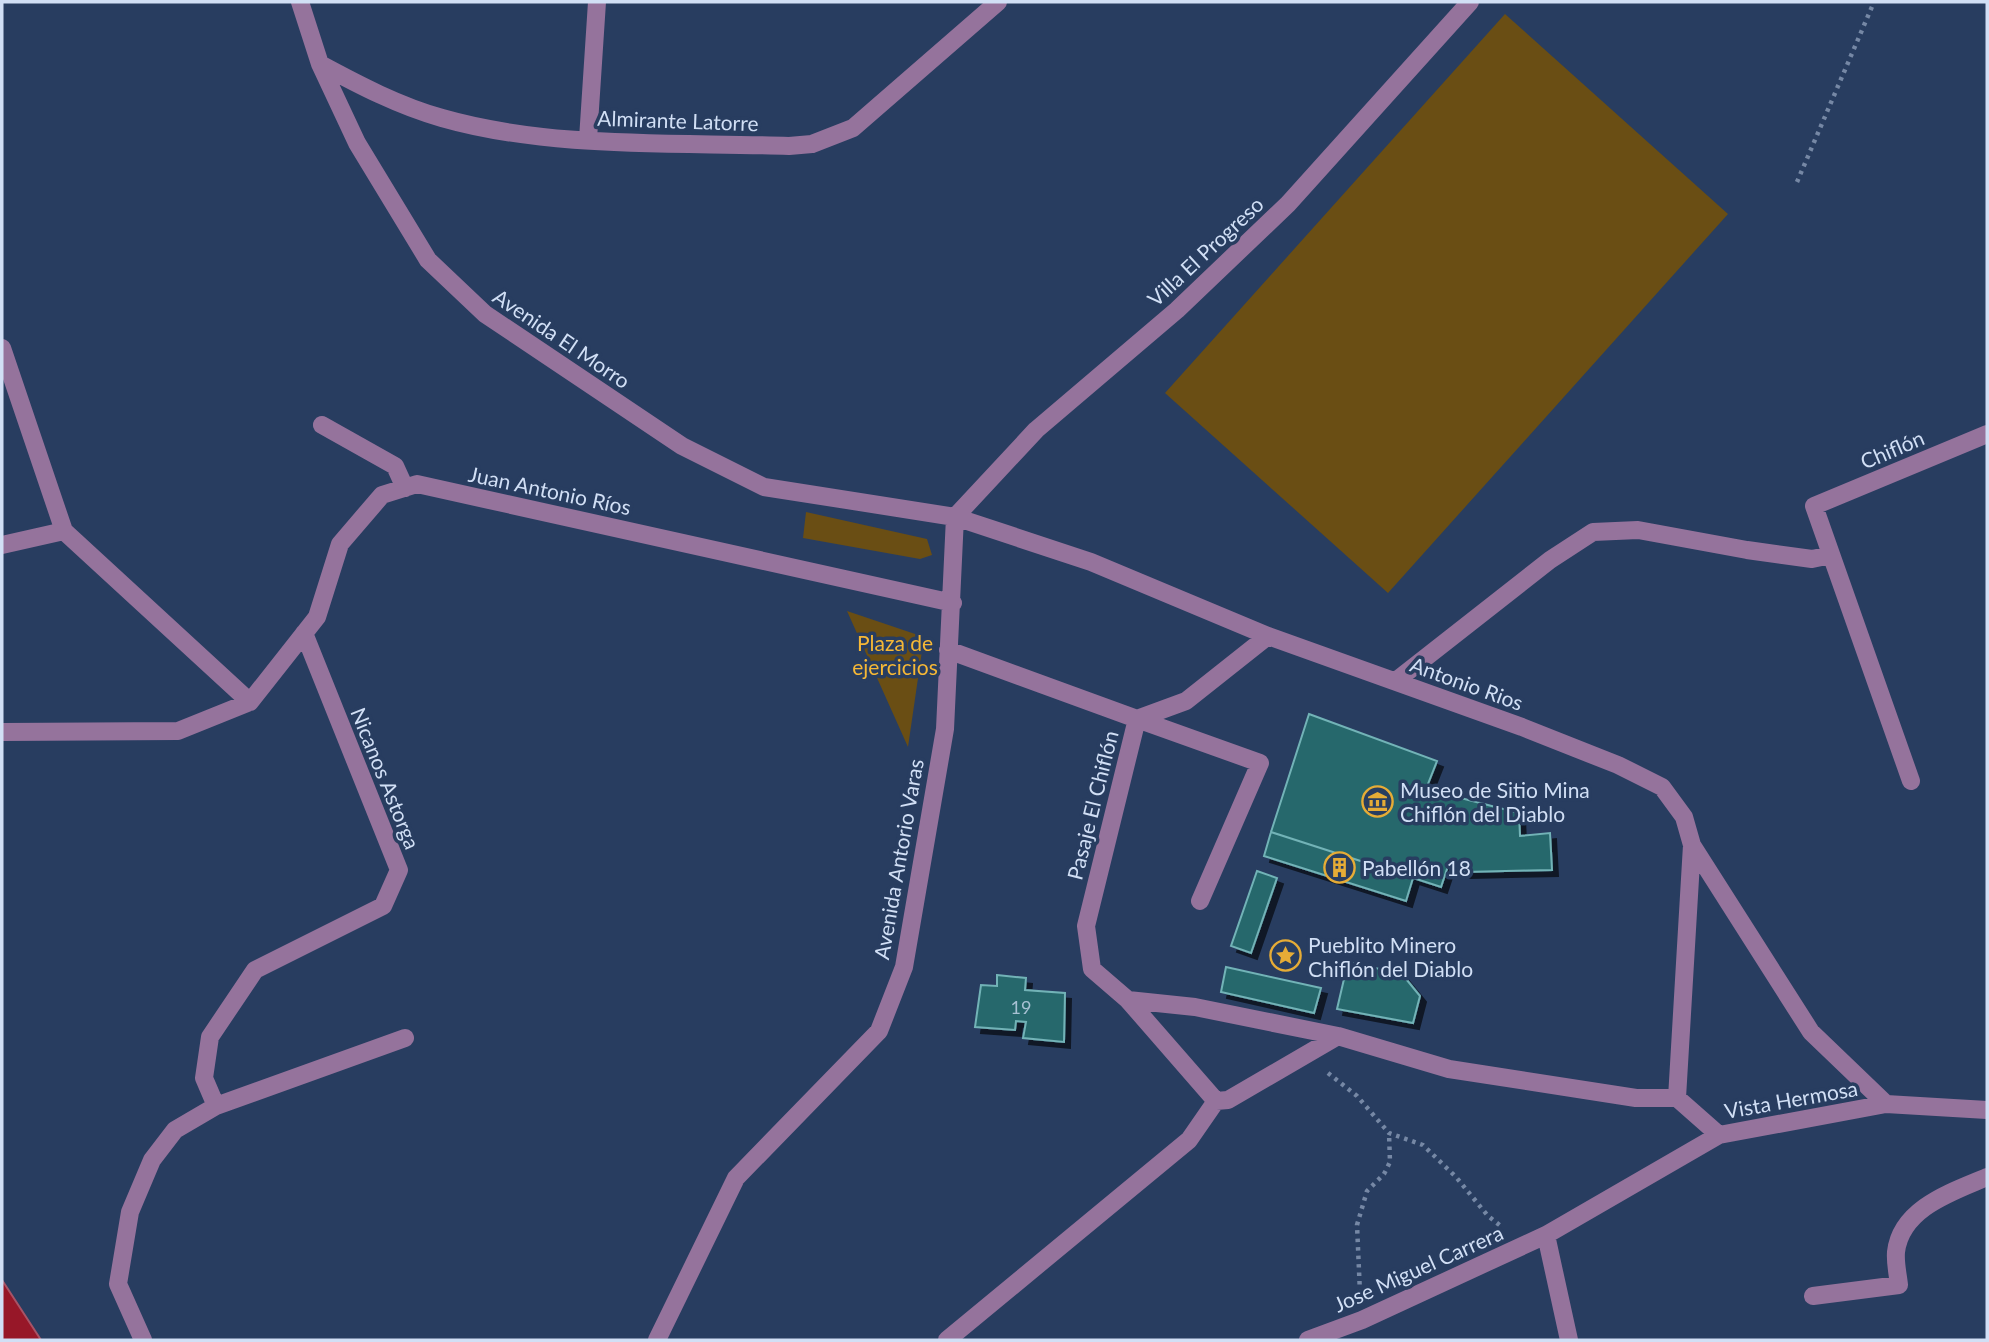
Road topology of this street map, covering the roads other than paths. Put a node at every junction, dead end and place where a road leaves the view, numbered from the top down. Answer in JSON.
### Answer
{"nodes":[{"id":1,"x":300,"y":2,"type":"edge"},
{"id":2,"x":597,"y":2,"type":"edge"},
{"id":3,"x":998,"y":2,"type":"edge"},
{"id":4,"x":1470,"y":2,"type":"edge"},
{"id":5,"x":320,"y":64,"type":"junction"},
{"id":6,"x":588,"y":139,"type":"junction"},
{"id":7,"x":2,"y":348,"type":"edge"},
{"id":8,"x":323,"y":425,"type":"dead end"},
{"id":9,"x":1987,"y":434,"type":"edge"},
{"id":10,"x":405,"y":488,"type":"junction"},
{"id":11,"x":955,"y":517,"type":"junction"},
{"id":12,"x":64,"y":531,"type":"junction"},
{"id":13,"x":2,"y":545,"type":"edge"},
{"id":14,"x":1831,"y":555,"type":"junction"},
{"id":15,"x":953,"y":603,"type":"junction"},
{"id":16,"x":304,"y":633,"type":"junction"},
{"id":17,"x":1268,"y":636,"type":"junction"},
{"id":18,"x":948,"y":650,"type":"junction"},
{"id":19,"x":1397,"y":680,"type":"junction"},
{"id":20,"x":250,"y":702,"type":"junction"},
{"id":21,"x":1137,"y":719,"type":"junction"},
{"id":22,"x":2,"y":732,"type":"edge"},
{"id":23,"x":1911,"y":781,"type":"dead end"},
{"id":24,"x":1692,"y":845,"type":"junction"},
{"id":25,"x":1200,"y":901,"type":"dead end"},
{"id":26,"x":1128,"y":1000,"type":"junction"},
{"id":27,"x":1338,"y":1036,"type":"junction"},
{"id":28,"x":405,"y":1038,"type":"dead end"},
{"id":29,"x":1677,"y":1098,"type":"junction"},
{"id":30,"x":1216,"y":1101,"type":"junction"},
{"id":31,"x":1886,"y":1104,"type":"junction"},
{"id":32,"x":216,"y":1106,"type":"junction"},
{"id":33,"x":1987,"y":1110,"type":"edge"},
{"id":34,"x":1719,"y":1135,"type":"junction"},
{"id":35,"x":1987,"y":1177,"type":"edge"},
{"id":36,"x":1546,"y":1235,"type":"junction"},
{"id":37,"x":1813,"y":1296,"type":"dead end"},
{"id":38,"x":143,"y":1340,"type":"edge"},
{"id":39,"x":657,"y":1340,"type":"edge"},
{"id":40,"x":947,"y":1340,"type":"edge"},
{"id":41,"x":1308,"y":1340,"type":"edge"},
{"id":42,"x":1569,"y":1340,"type":"edge"}],
"edges":[{"from":1,"to":5,"type":"street","name":"Avenida El Morro"},
{"from":2,"to":6,"type":"street"},
{"from":3,"to":6,"type":"street","name":"Almirante Latorre"},
{"from":4,"to":11,"type":"street","name":"Villa El Progreso"},
{"from":5,"to":6,"type":"street","name":"Almirante Latorre"},
{"from":5,"to":11,"type":"street","name":"Avenida El Morro"},
{"from":7,"to":12,"type":"street"},
{"from":8,"to":10,"type":"street"},
{"from":9,"to":14,"type":"street","name":"Chiflón"},
{"from":10,"to":15,"type":"street","name":"Juan Antonio Ríos"},
{"from":10,"to":16,"type":"street","name":"Juan Antonio Ríos"},
{"from":11,"to":15,"type":"street","name":"Avenida Antorio Varas"},
{"from":11,"to":17,"type":"street","name":"Antonio Rios"},
{"from":12,"to":13,"type":"street"},
{"from":12,"to":20,"type":"street"},
{"from":14,"to":19,"type":"street"},
{"from":14,"to":23,"type":"street"},
{"from":15,"to":18,"type":"street","name":"Avenida Antorio Varas"},
{"from":16,"to":20,"type":"street","name":"Juan Antonio Ríos"},
{"from":16,"to":32,"type":"street","name":"Nicanos Astorga"},
{"from":17,"to":19,"type":"street","name":"Antonio Rios"},
{"from":17,"to":21,"type":"street"},
{"from":18,"to":21,"type":"street","name":"Pasaje El Chiflón"},
{"from":18,"to":39,"type":"street","name":"Avenida Antorio Varas"},
{"from":19,"to":24,"type":"street","name":"Antonio Rios"},
{"from":20,"to":22,"type":"street"},
{"from":21,"to":25,"type":"street"},
{"from":21,"to":26,"type":"street","name":"Pasaje El Chiflón"},
{"from":24,"to":29,"type":"street","name":"Antonio Rios"},
{"from":24,"to":31,"type":"street"},
{"from":26,"to":27,"type":"street"},
{"from":26,"to":30,"type":"street","name":"Pasaje El Chiflón"},
{"from":27,"to":29,"type":"street"},
{"from":27,"to":30,"type":"street"},
{"from":28,"to":32,"type":"street"},
{"from":29,"to":34,"type":"street"},
{"from":30,"to":40,"type":"street"},
{"from":31,"to":33,"type":"street","name":"Vista Hermosa"},
{"from":31,"to":34,"type":"street","name":"Vista Hermosa"},
{"from":32,"to":38,"type":"street"},
{"from":34,"to":36,"type":"street","name":"Vista Hermosa"},
{"from":35,"to":37,"type":"street"},
{"from":36,"to":41,"type":"street","name":"Jose Miguel Carrera"},
{"from":36,"to":42,"type":"street"}]}
